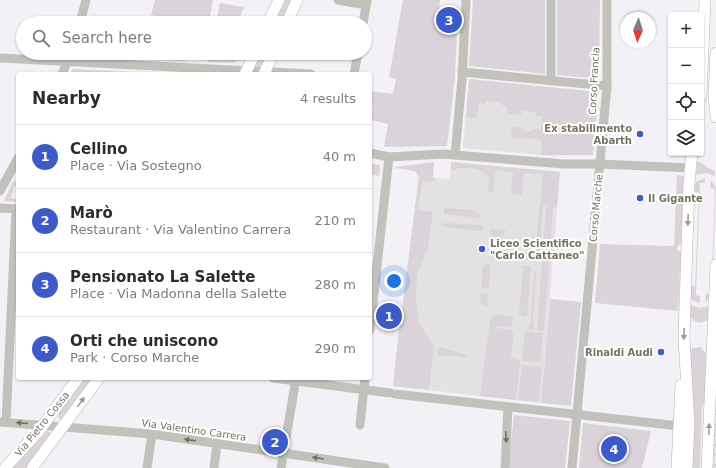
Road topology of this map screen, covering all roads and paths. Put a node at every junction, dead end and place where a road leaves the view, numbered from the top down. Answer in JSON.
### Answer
{"nodes":[{"id":1,"x":86,"y":0,"type":"edge"},
{"id":2,"x":278,"y":0,"type":"edge"},
{"id":3,"x":297,"y":0,"type":"edge"},
{"id":4,"x":338,"y":0,"type":"edge"},
{"id":5,"x":466,"y":0,"type":"edge"},
{"id":6,"x":551,"y":0,"type":"edge"},
{"id":7,"x":607,"y":0,"type":"edge"},
{"id":8,"x":705,"y":0,"type":"edge"},
{"id":9,"x":367,"y":3,"type":"edge"},
{"id":10,"x":82,"y":16,"type":"edge"},
{"id":11,"x":271,"y":16,"type":"edge"},
{"id":12,"x":290,"y":16,"type":"edge"},
{"id":13,"x":364,"y":16,"type":"edge"},
{"id":14,"x":716,"y":53,"type":"edge"},
{"id":15,"x":0,"y":58,"type":"edge"},
{"id":16,"x":16,"y":58,"type":"edge"},
{"id":17,"x":69,"y":60,"type":"edge"},
{"id":18,"x":105,"y":60,"type":"edge"},
{"id":19,"x":252,"y":60,"type":"edge"},
{"id":20,"x":270,"y":60,"type":"edge"},
{"id":21,"x":357,"y":60,"type":"edge"},
{"id":22,"x":63,"y":72,"type":"edge"},
{"id":23,"x":246,"y":72,"type":"edge"},
{"id":24,"x":264,"y":72,"type":"edge"},
{"id":25,"x":354,"y":72,"type":"edge"},
{"id":26,"x":462,"y":72,"type":"junction"},
{"id":27,"x":551,"y":81,"type":"junction"},
{"id":28,"x":702,"y":84,"type":"edge"},
{"id":29,"x":606,"y":86,"type":"junction"},
{"id":30,"x":716,"y":117,"type":"edge"},
{"id":31,"x":372,"y":153,"type":"edge"},
{"id":32,"x":455,"y":155,"type":"junction"},
{"id":33,"x":692,"y":156,"type":"edge"},
{"id":34,"x":389,"y":157,"type":"junction"},
{"id":35,"x":16,"y":162,"type":"edge"},
{"id":36,"x":599,"y":164,"type":"junction"},
{"id":37,"x":691,"y":168,"type":"junction"},
{"id":38,"x":0,"y":192,"type":"edge"},
{"id":39,"x":0,"y":208,"type":"edge"},
{"id":40,"x":16,"y":209,"type":"edge"},
{"id":41,"x":16,"y":246,"type":"edge"},
{"id":42,"x":716,"y":264,"type":"edge"},
{"id":43,"x":372,"y":312,"type":"edge"},
{"id":44,"x":14,"y":319,"type":"edge"},
{"id":45,"x":683,"y":353,"type":"junction"},
{"id":46,"x":77,"y":380,"type":"edge"},
{"id":47,"x":98,"y":380,"type":"edge"},
{"id":48,"x":296,"y":380,"type":"edge"},
{"id":49,"x":303,"y":380,"type":"edge"},
{"id":50,"x":365,"y":380,"type":"edge"},
{"id":51,"x":364,"y":389,"type":"junction"},
{"id":52,"x":508,"y":407,"type":"junction"},
{"id":53,"x":577,"y":414,"type":"junction"},
{"id":54,"x":3,"y":422,"type":"edge"},
{"id":55,"x":44,"y":425,"type":"junction"},
{"id":56,"x":360,"y":425,"type":"dead end"},
{"id":57,"x":679,"y":426,"type":"junction"},
{"id":58,"x":63,"y":427,"type":"junction"},
{"id":59,"x":152,"y":434,"type":"junction"},
{"id":60,"x":217,"y":444,"type":"junction"},
{"id":61,"x":283,"y":453,"type":"junction"},
{"id":62,"x":354,"y":466,"type":"edge"},
{"id":63,"x":5,"y":468,"type":"edge"},
{"id":64,"x":32,"y":468,"type":"edge"},
{"id":65,"x":147,"y":468,"type":"edge"},
{"id":66,"x":214,"y":468,"type":"edge"},
{"id":67,"x":281,"y":468,"type":"edge"},
{"id":68,"x":385,"y":468,"type":"edge"},
{"id":69,"x":504,"y":468,"type":"edge"},
{"id":70,"x":572,"y":468,"type":"edge"},
{"id":71,"x":677,"y":468,"type":"edge"},
{"id":72,"x":687,"y":468,"type":"edge"},
{"id":73,"x":707,"y":468,"type":"edge"}],
"edges":[{"from":1,"to":10,"type":"street"},
{"from":2,"to":11,"type":"main road"},
{"from":3,"to":12,"type":"main road"},
{"from":4,"to":9,"type":"street"},
{"from":5,"to":26,"type":"street"},
{"from":6,"to":27,"type":"street"},
{"from":7,"to":29,"type":"street","name":"Corso Francia"},
{"from":8,"to":28,"type":"main road"},
{"from":9,"to":13,"type":"street"},
{"from":14,"to":30,"type":"main road"},
{"from":15,"to":16,"type":"street"},
{"from":17,"to":22,"type":"street"},
{"from":18,"to":23,"type":"street"},
{"from":19,"to":23,"type":"main road"},
{"from":20,"to":24,"type":"main road"},
{"from":21,"to":25,"type":"street"},
{"from":26,"to":27,"type":"street"},
{"from":26,"to":32,"type":"street"},
{"from":27,"to":29,"type":"street"},
{"from":29,"to":36,"type":"street","name":"Corso Francia"},
{"from":31,"to":34,"type":"street"},
{"from":32,"to":34,"type":"street"},
{"from":32,"to":36,"type":"street"},
{"from":33,"to":37,"type":"main road"},
{"from":34,"to":43,"type":"street"},
{"from":35,"to":38,"type":"street"},
{"from":36,"to":37,"type":"street","name":"Corso Marche"},
{"from":36,"to":53,"type":"street","name":"Corso Marche"},
{"from":37,"to":45,"type":"main road","one_way":true},
{"from":39,"to":40,"type":"street"},
{"from":41,"to":44,"type":"street"},
{"from":73,"to":42,"type":"main road","one_way":true},
{"from":44,"to":54,"type":"street"},
{"from":45,"to":57,"type":"main road"},
{"from":45,"to":72,"type":"main road"},
{"from":46,"to":55,"type":"main road","name":"Via Pietro Cossa"},
{"from":58,"to":47,"type":"main road","name":"Via Pietro Cossa","one_way":true},
{"from":48,"to":61,"type":"street"},
{"from":49,"to":51,"type":"street"},
{"from":50,"to":51,"type":"street"},
{"from":51,"to":52,"type":"street"},
{"from":51,"to":56,"type":"street"},
{"from":52,"to":53,"type":"street"},
{"from":52,"to":69,"type":"street","one_way":true},
{"from":53,"to":57,"type":"street"},
{"from":53,"to":70,"type":"street","name":"Corso Marche"},
{"from":55,"to":54,"type":"street","name":"Via Valentino Carrera","one_way":true},
{"from":55,"to":58,"type":"street","name":"Via Valentino Carrera"},
{"from":55,"to":63,"type":"main road","name":"Via Pietro Cossa"},
{"from":57,"to":71,"type":"main road"},
{"from":58,"to":59,"type":"street","name":"Via Valentino Carrera"},
{"from":58,"to":64,"type":"main road","name":"Via Pietro Cossa"},
{"from":60,"to":59,"type":"street","name":"Via Valentino Carrera","one_way":true},
{"from":59,"to":65,"type":"street"},
{"from":60,"to":61,"type":"street","name":"Via Valentino Carrera"},
{"from":60,"to":66,"type":"street"},
{"from":62,"to":61,"type":"street","name":"Via Valentino Carrera","one_way":true},
{"from":61,"to":67,"type":"street"},
{"from":62,"to":68,"type":"street","name":"Via Valentino Carrera"}]}
